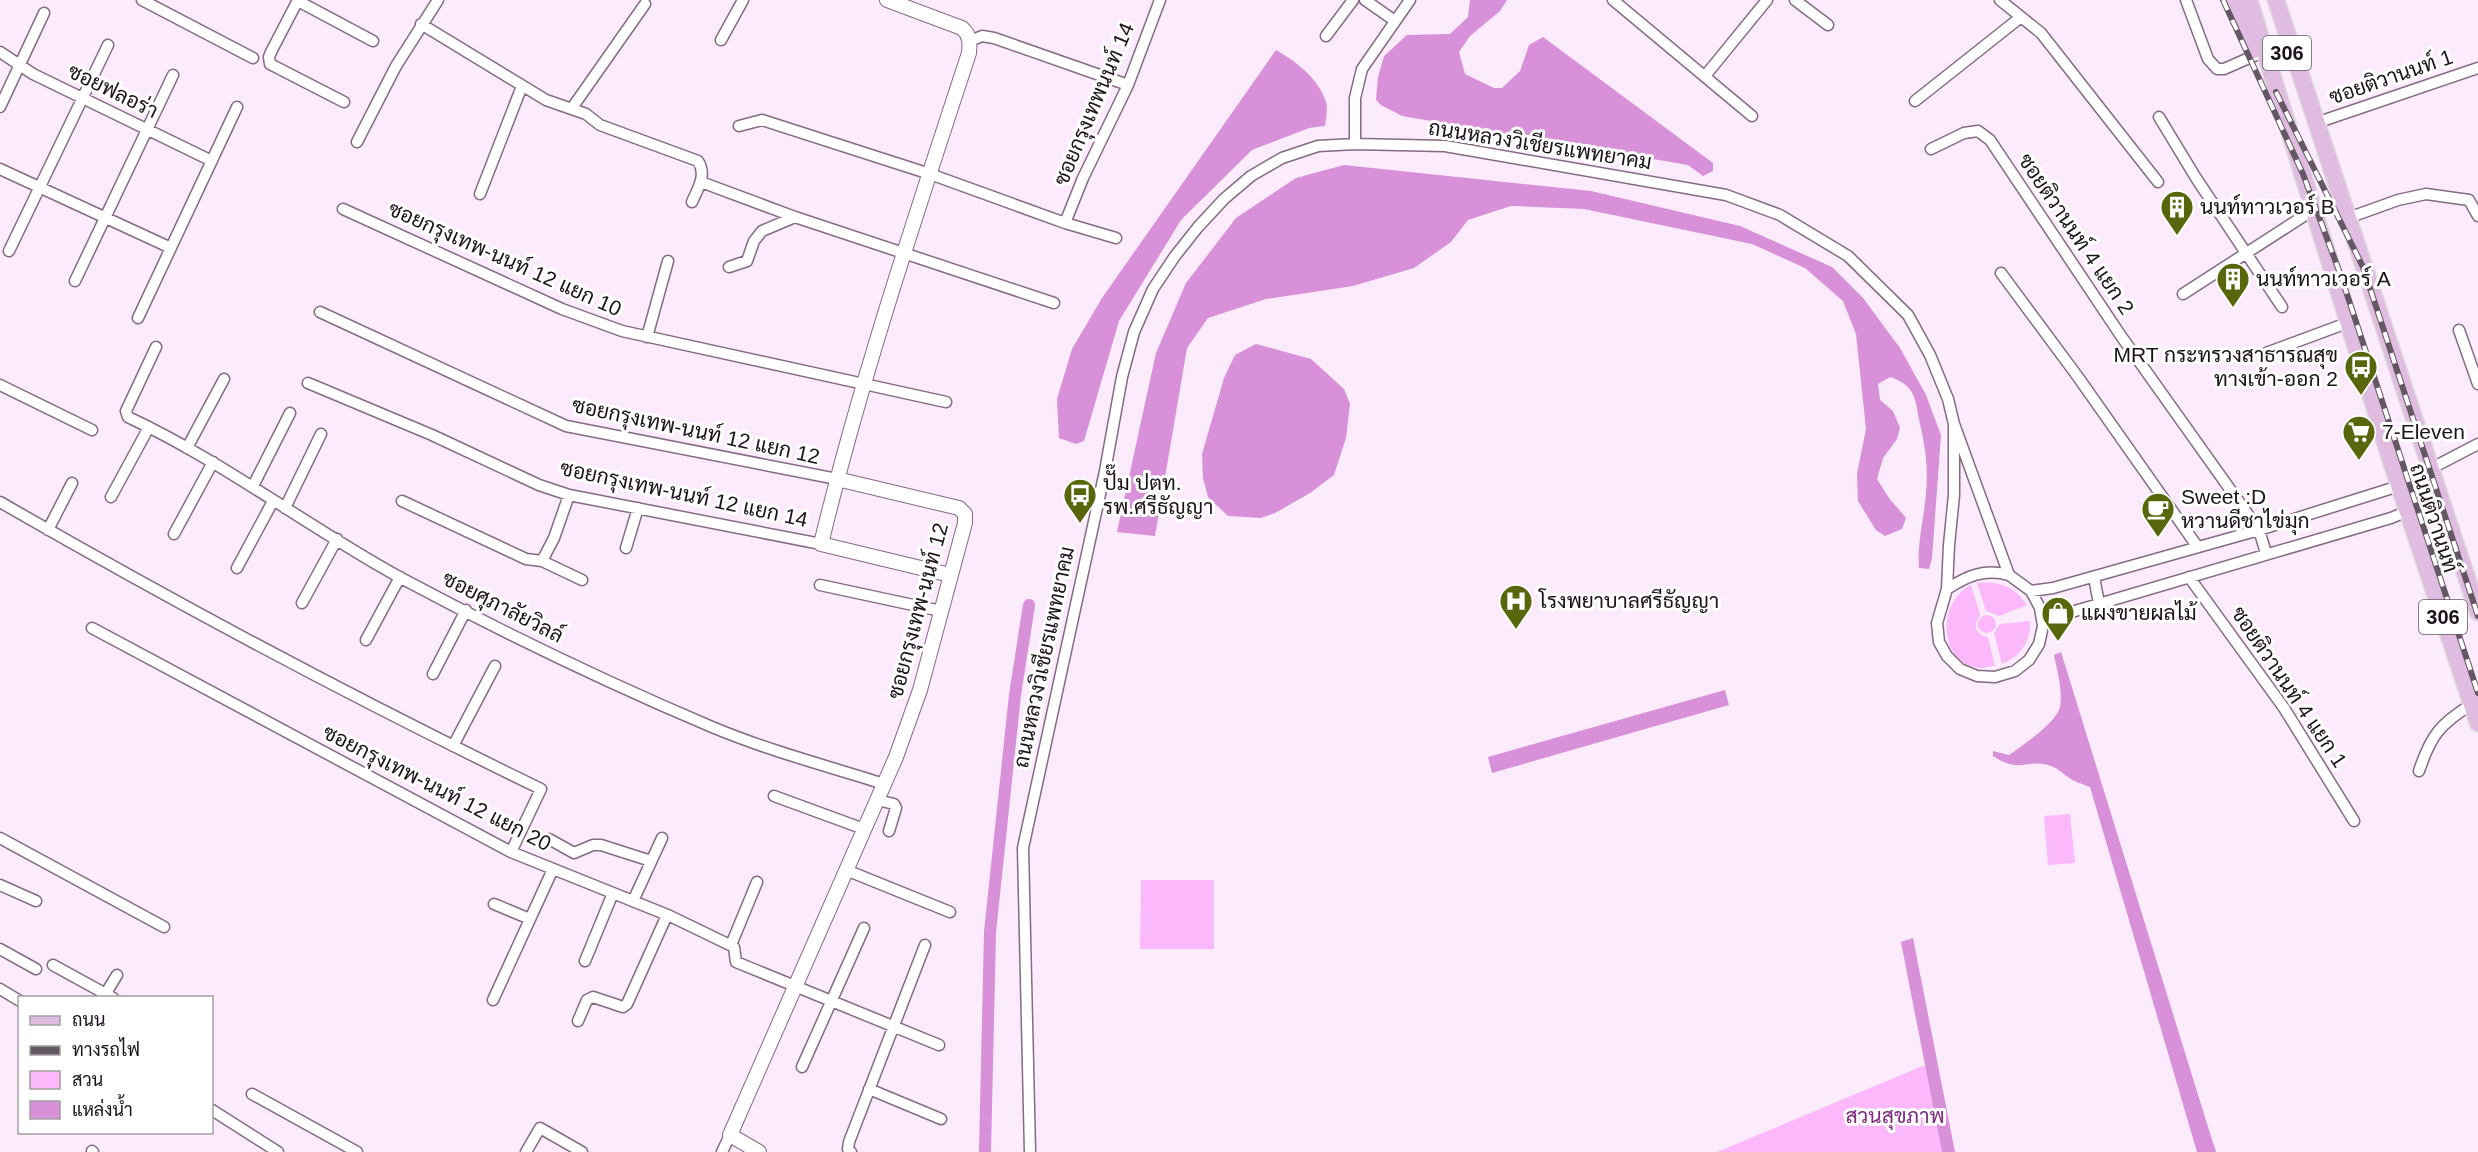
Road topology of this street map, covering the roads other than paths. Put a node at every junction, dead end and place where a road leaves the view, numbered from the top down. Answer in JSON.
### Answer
{"nodes":[{"id":1,"x":142,"y":0,"type":"edge"},
{"id":2,"x":298,"y":0,"type":"edge"},
{"id":3,"x":438,"y":0,"type":"edge"},
{"id":4,"x":743,"y":0,"type":"edge"},
{"id":5,"x":887,"y":0,"type":"edge"},
{"id":6,"x":1160,"y":0,"type":"edge"},
{"id":7,"x":1353,"y":0,"type":"edge"},
{"id":8,"x":1365,"y":0,"type":"edge"},
{"id":9,"x":1410,"y":0,"type":"edge"},
{"id":10,"x":1613,"y":0,"type":"edge"},
{"id":11,"x":1767,"y":0,"type":"edge"},
{"id":12,"x":1795,"y":0,"type":"edge"},
{"id":13,"x":2000,"y":0,"type":"edge"},
{"id":14,"x":2186,"y":0,"type":"edge"},
{"id":15,"x":2235,"y":0,"type":"edge"},
{"id":16,"x":2249,"y":0,"type":"edge"},
{"id":17,"x":2265,"y":0,"type":"edge"},
{"id":18,"x":2276,"y":0,"type":"edge"},
{"id":19,"x":645,"y":4,"type":"dead end"},
{"id":20,"x":44,"y":13,"type":"dead end"},
{"id":21,"x":2021,"y":17,"type":"junction"},
{"id":22,"x":1395,"y":21,"type":"junction"},
{"id":23,"x":422,"y":24,"type":"junction"},
{"id":24,"x":1828,"y":25,"type":"dead end"},
{"id":25,"x":1326,"y":36,"type":"dead end"},
{"id":26,"x":373,"y":40,"type":"dead end"},
{"id":27,"x":720,"y":40,"type":"dead end"},
{"id":28,"x":970,"y":41,"type":"junction"},
{"id":29,"x":108,"y":45,"type":"dead end"},
{"id":30,"x":0,"y":52,"type":"edge"},
{"id":31,"x":2256,"y":55,"type":"junction"},
{"id":32,"x":253,"y":58,"type":"dead end"},
{"id":33,"x":20,"y":64,"type":"junction"},
{"id":34,"x":2478,"y":68,"type":"edge"},
{"id":35,"x":173,"y":75,"type":"dead end"},
{"id":36,"x":1705,"y":76,"type":"junction"},
{"id":37,"x":1128,"y":85,"type":"junction"},
{"id":38,"x":522,"y":86,"type":"junction"},
{"id":39,"x":2274,"y":87,"type":"junction"},
{"id":40,"x":83,"y":98,"type":"junction"},
{"id":41,"x":1916,"y":101,"type":"dead end"},
{"id":42,"x":344,"y":102,"type":"dead end"},
{"id":43,"x":2310,"y":106,"type":"junction"},
{"id":44,"x":0,"y":107,"type":"edge"},
{"id":45,"x":237,"y":107,"type":"dead end"},
{"id":46,"x":572,"y":108,"type":"junction"},
{"id":47,"x":1752,"y":116,"type":"dead end"},
{"id":48,"x":2159,"y":117,"type":"dead end"},
{"id":49,"x":2316,"y":123,"type":"junction"},
{"id":50,"x":739,"y":126,"type":"dead end"},
{"id":51,"x":148,"y":129,"type":"junction"},
{"id":52,"x":357,"y":142,"type":"dead end"},
{"id":53,"x":1355,"y":144,"type":"junction"},
{"id":54,"x":1931,"y":149,"type":"dead end"},
{"id":55,"x":212,"y":161,"type":"junction"},
{"id":56,"x":0,"y":169,"type":"edge"},
{"id":57,"x":930,"y":174,"type":"junction"},
{"id":58,"x":701,"y":182,"type":"junction"},
{"id":59,"x":2158,"y":182,"type":"dead end"},
{"id":60,"x":40,"y":187,"type":"junction"},
{"id":61,"x":480,"y":194,"type":"dead end"},
{"id":62,"x":692,"y":202,"type":"dead end"},
{"id":63,"x":343,"y":208,"type":"dead end"},
{"id":64,"x":2313,"y":210,"type":"junction"},
{"id":65,"x":2478,"y":216,"type":"edge"},
{"id":66,"x":795,"y":217,"type":"junction"},
{"id":67,"x":105,"y":218,"type":"junction"},
{"id":68,"x":2348,"y":218,"type":"junction"},
{"id":69,"x":1065,"y":223,"type":"junction"},
{"id":70,"x":1116,"y":238,"type":"dead end"},
{"id":71,"x":171,"y":248,"type":"junction"},
{"id":72,"x":9,"y":251,"type":"dead end"},
{"id":73,"x":2245,"y":252,"type":"junction"},
{"id":74,"x":905,"y":253,"type":"junction"},
{"id":75,"x":668,"y":261,"type":"dead end"},
{"id":76,"x":729,"y":267,"type":"dead end"},
{"id":77,"x":2001,"y":273,"type":"dead end"},
{"id":78,"x":75,"y":281,"type":"dead end"},
{"id":79,"x":2184,"y":294,"type":"dead end"},
{"id":80,"x":1054,"y":303,"type":"dead end"},
{"id":81,"x":2282,"y":307,"type":"dead end"},
{"id":82,"x":320,"y":312,"type":"dead end"},
{"id":83,"x":138,"y":318,"type":"dead end"},
{"id":84,"x":2347,"y":323,"type":"junction"},
{"id":85,"x":2459,"y":330,"type":"dead end"},
{"id":86,"x":647,"y":337,"type":"junction"},
{"id":87,"x":156,"y":347,"type":"dead end"},
{"id":88,"x":2266,"y":353,"type":"dead end"},
{"id":89,"x":224,"y":379,"type":"dead end"},
{"id":90,"x":308,"y":383,"type":"dead end"},
{"id":91,"x":865,"y":384,"type":"junction"},
{"id":92,"x":2478,"y":384,"type":"edge"},
{"id":93,"x":0,"y":385,"type":"edge"},
{"id":94,"x":946,"y":402,"type":"dead end"},
{"id":95,"x":290,"y":414,"type":"dead end"},
{"id":96,"x":1954,"y":424,"type":"junction"},
{"id":97,"x":149,"y":427,"type":"junction"},
{"id":98,"x":92,"y":430,"type":"dead end"},
{"id":99,"x":321,"y":434,"type":"dead end"},
{"id":100,"x":2478,"y":444,"type":"edge"},
{"id":101,"x":187,"y":448,"type":"junction"},
{"id":102,"x":213,"y":462,"type":"junction"},
{"id":103,"x":2430,"y":469,"type":"junction"},
{"id":104,"x":837,"y":479,"type":"junction"},
{"id":105,"x":72,"y":483,"type":"dead end"},
{"id":106,"x":253,"y":486,"type":"junction"},
{"id":107,"x":2399,"y":486,"type":"junction"},
{"id":108,"x":569,"y":495,"type":"junction"},
{"id":109,"x":111,"y":496,"type":"dead end"},
{"id":110,"x":2441,"y":500,"type":"junction"},
{"id":111,"x":273,"y":501,"type":"junction"},
{"id":112,"x":402,"y":501,"type":"dead end"},
{"id":113,"x":0,"y":502,"type":"edge"},
{"id":114,"x":285,"y":508,"type":"junction"},
{"id":115,"x":638,"y":508,"type":"junction"},
{"id":116,"x":2408,"y":511,"type":"junction"},
{"id":117,"x":48,"y":530,"type":"junction"},
{"id":118,"x":2259,"y":530,"type":"junction"},
{"id":119,"x":174,"y":534,"type":"dead end"},
{"id":120,"x":338,"y":539,"type":"junction"},
{"id":121,"x":822,"y":544,"type":"junction"},
{"id":122,"x":2197,"y":546,"type":"junction"},
{"id":123,"x":626,"y":548,"type":"dead end"},
{"id":124,"x":2266,"y":553,"type":"junction"},
{"id":125,"x":542,"y":561,"type":"junction"},
{"id":126,"x":237,"y":568,"type":"dead end"},
{"id":127,"x":950,"y":575,"type":"junction"},
{"id":128,"x":2009,"y":575,"type":"junction"},
{"id":129,"x":400,"y":577,"type":"junction"},
{"id":130,"x":2094,"y":577,"type":"junction"},
{"id":131,"x":2189,"y":577,"type":"junction"},
{"id":132,"x":582,"y":580,"type":"dead end"},
{"id":133,"x":819,"y":585,"type":"dead end"},
{"id":134,"x":1947,"y":589,"type":"junction"},
{"id":135,"x":2031,"y":591,"type":"junction"},
{"id":136,"x":302,"y":603,"type":"dead end"},
{"id":137,"x":2099,"y":604,"type":"junction"},
{"id":138,"x":466,"y":610,"type":"junction"},
{"id":139,"x":941,"y":611,"type":"junction"},
{"id":140,"x":2478,"y":612,"type":"edge"},
{"id":141,"x":2043,"y":626,"type":"junction"},
{"id":142,"x":92,"y":628,"type":"dead end"},
{"id":143,"x":366,"y":640,"type":"dead end"},
{"id":144,"x":495,"y":666,"type":"dead end"},
{"id":145,"x":433,"y":674,"type":"dead end"},
{"id":146,"x":2472,"y":704,"type":"junction"},
{"id":147,"x":2478,"y":723,"type":"edge"},
{"id":148,"x":453,"y":746,"type":"junction"},
{"id":149,"x":2419,"y":771,"type":"dead end"},
{"id":150,"x":884,"y":784,"type":"junction"},
{"id":151,"x":774,"y":796,"type":"dead end"},
{"id":152,"x":877,"y":800,"type":"junction"},
{"id":153,"x":2354,"y":821,"type":"dead end"},
{"id":154,"x":864,"y":829,"type":"junction"},
{"id":155,"x":889,"y":831,"type":"dead end"},
{"id":156,"x":0,"y":838,"type":"edge"},
{"id":157,"x":549,"y":838,"type":"dead end"},
{"id":158,"x":662,"y":838,"type":"dead end"},
{"id":159,"x":511,"y":852,"type":"junction"},
{"id":160,"x":651,"y":861,"type":"junction"},
{"id":161,"x":553,"y":869,"type":"junction"},
{"id":162,"x":846,"y":870,"type":"junction"},
{"id":163,"x":757,"y":882,"type":"dead end"},
{"id":164,"x":0,"y":885,"type":"edge"},
{"id":165,"x":613,"y":893,"type":"junction"},
{"id":166,"x":36,"y":901,"type":"dead end"},
{"id":167,"x":633,"y":901,"type":"junction"},
{"id":168,"x":494,"y":904,"type":"dead end"},
{"id":169,"x":950,"y":912,"type":"dead end"},
{"id":170,"x":667,"y":915,"type":"junction"},
{"id":171,"x":530,"y":919,"type":"junction"},
{"id":172,"x":164,"y":927,"type":"dead end"},
{"id":173,"x":864,"y":928,"type":"dead end"},
{"id":174,"x":731,"y":945,"type":"junction"},
{"id":175,"x":926,"y":945,"type":"dead end"},
{"id":176,"x":0,"y":949,"type":"edge"},
{"id":177,"x":585,"y":961,"type":"dead end"},
{"id":178,"x":53,"y":964,"type":"dead end"},
{"id":179,"x":36,"y":969,"type":"dead end"},
{"id":180,"x":117,"y":975,"type":"dead end"},
{"id":181,"x":795,"y":985,"type":"junction"},
{"id":182,"x":0,"y":989,"type":"edge"},
{"id":183,"x":107,"y":996,"type":"edge"},
{"id":184,"x":18,"y":1000,"type":"edge"},
{"id":185,"x":493,"y":1000,"type":"dead end"},
{"id":186,"x":831,"y":1000,"type":"junction"},
{"id":187,"x":578,"y":1021,"type":"dead end"},
{"id":188,"x":893,"y":1026,"type":"junction"},
{"id":189,"x":939,"y":1046,"type":"dead end"},
{"id":190,"x":802,"y":1067,"type":"dead end"},
{"id":191,"x":869,"y":1089,"type":"junction"},
{"id":192,"x":252,"y":1094,"type":"dead end"},
{"id":193,"x":213,"y":1111,"type":"edge"},
{"id":194,"x":941,"y":1119,"type":"dead end"},
{"id":195,"x":730,"y":1135,"type":"junction"},
{"id":196,"x":278,"y":1152,"type":"edge"},
{"id":197,"x":357,"y":1152,"type":"edge"},
{"id":198,"x":526,"y":1152,"type":"edge"},
{"id":199,"x":582,"y":1152,"type":"edge"},
{"id":200,"x":722,"y":1152,"type":"edge"},
{"id":201,"x":759,"y":1152,"type":"edge"},
{"id":202,"x":850,"y":1152,"type":"edge"},
{"id":203,"x":1030,"y":1152,"type":"edge"}],
"edges":[{"from":1,"to":32,"type":"street"},
{"from":2,"to":26,"type":"street"},
{"from":2,"to":42,"type":"street"},
{"from":3,"to":23,"type":"street"},
{"from":4,"to":27,"type":"street"},
{"from":5,"to":28,"type":"street"},
{"from":6,"to":37,"type":"street","name":"ซอยกรุงเทพนนท์ 14"},
{"from":7,"to":25,"type":"street"},
{"from":8,"to":22,"type":"street"},
{"from":9,"to":22,"type":"street"},
{"from":10,"to":36,"type":"street"},
{"from":11,"to":36,"type":"street"},
{"from":12,"to":24,"type":"street"},
{"from":13,"to":21,"type":"street"},
{"from":14,"to":31,"type":"street"},
{"from":15,"to":31,"type":"main road","name":"ถนนติวานนท์","number":"306"},
{"from":16,"to":39,"type":"main road","name":"ถนนติวานนท์","number":"306"},
{"from":17,"to":43,"type":"main road","name":"ถนนติวานนท์","number":"306"},
{"from":18,"to":43,"type":"main road","name":"ถนนติวานนท์","number":"306"},
{"from":19,"to":46,"type":"street"},
{"from":20,"to":33,"type":"street"},
{"from":21,"to":41,"type":"street"},
{"from":21,"to":59,"type":"street"},
{"from":22,"to":53,"type":"street"},
{"from":23,"to":38,"type":"street"},
{"from":23,"to":52,"type":"street"},
{"from":28,"to":37,"type":"street"},
{"from":28,"to":57,"type":"street"},
{"from":29,"to":40,"type":"street"},
{"from":30,"to":33,"type":"street","name":"ซอยฟลอร่า"},
{"from":31,"to":39,"type":"main road","name":"ถนนติวานนท์","number":"306"},
{"from":33,"to":40,"type":"street","name":"ซอยฟลอร่า"},
{"from":33,"to":44,"type":"street"},
{"from":34,"to":49,"type":"street","name":"ซอยติวานนท์ 1"},
{"from":35,"to":51,"type":"street"},
{"from":36,"to":47,"type":"street"},
{"from":37,"to":69,"type":"street","name":"ซอยกรุงเทพนนท์ 14"},
{"from":38,"to":46,"type":"street"},
{"from":38,"to":61,"type":"street"},
{"from":39,"to":64,"type":"main road","name":"ถนนติวานนท์","number":"306"},
{"from":40,"to":51,"type":"street","name":"ซอยฟลอร่า"},
{"from":40,"to":60,"type":"street"},
{"from":43,"to":49,"type":"main road","name":"ถนนติวานนท์","number":"306"},
{"from":45,"to":55,"type":"street"},
{"from":46,"to":58,"type":"street"},
{"from":48,"to":73,"type":"street"},
{"from":49,"to":68,"type":"main road","name":"ถนนติวานนท์","number":"306"},
{"from":50,"to":57,"type":"street"},
{"from":51,"to":55,"type":"street","name":"ซอยฟลอร่า"},
{"from":51,"to":67,"type":"street"},
{"from":53,"to":96,"type":"street","name":"ถนนหลวงวิเชียรแพทยาคม"},
{"from":53,"to":203,"type":"street","name":"ถนนหลวงวิเชียรแพทยาคม"},
{"from":54,"to":118,"type":"street","name":"ซอยติวานนท์ 4 แยก 2"},
{"from":55,"to":71,"type":"street"},
{"from":56,"to":60,"type":"street"},
{"from":57,"to":69,"type":"street"},
{"from":57,"to":74,"type":"street"},
{"from":58,"to":62,"type":"street"},
{"from":58,"to":66,"type":"street"},
{"from":60,"to":67,"type":"street"},
{"from":60,"to":72,"type":"street"},
{"from":63,"to":86,"type":"street","name":"ซอยกรุงเทพ-นนท์ 12 แยก 10"},
{"from":64,"to":73,"type":"street"},
{"from":64,"to":84,"type":"main road","name":"ถนนติวานนท์","number":"306"},
{"from":65,"to":68,"type":"street"},
{"from":66,"to":74,"type":"street"},
{"from":66,"to":76,"type":"street"},
{"from":67,"to":71,"type":"street"},
{"from":67,"to":78,"type":"street"},
{"from":68,"to":103,"type":"main road","name":"ถนนติวานนท์","number":"306"},
{"from":69,"to":70,"type":"street"},
{"from":71,"to":83,"type":"street"},
{"from":73,"to":79,"type":"street"},
{"from":73,"to":81,"type":"street"},
{"from":74,"to":80,"type":"street"},
{"from":74,"to":91,"type":"street"},
{"from":75,"to":86,"type":"street"},
{"from":77,"to":122,"type":"street"},
{"from":82,"to":104,"type":"street","name":"ซอยกรุงเทพ-นนท์ 12 แยก 12"},
{"from":84,"to":88,"type":"street"},
{"from":84,"to":107,"type":"main road","name":"ถนนติวานนท์","number":"306"},
{"from":85,"to":92,"type":"street"},
{"from":86,"to":91,"type":"street","name":"ซอยกรุงเทพ-นนท์ 12 แยก 10"},
{"from":87,"to":97,"type":"street","name":"ซอยศุภาลัยวิลล์"},
{"from":89,"to":101,"type":"street"},
{"from":90,"to":108,"type":"street","name":"ซอยกรุงเทพ-นนท์ 12 แยก 14"},
{"from":91,"to":94,"type":"street","name":"ซอยกรุงเทพ-นนท์ 12 แยก 10"},
{"from":91,"to":104,"type":"street"},
{"from":93,"to":98,"type":"street"},
{"from":95,"to":106,"type":"street"},
{"from":96,"to":128,"type":"street","name":"ถนนหลวงวิเชียรแพทยาคม"},
{"from":96,"to":134,"type":"street","name":"ถนนหลวงวิเชียรแพทยาคม"},
{"from":97,"to":101,"type":"street","name":"ซอยศุภาลัยวิลล์"},
{"from":97,"to":109,"type":"street"},
{"from":99,"to":114,"type":"street"},
{"from":100,"to":103,"type":"street"},
{"from":101,"to":102,"type":"street","name":"ซอยศุภาลัยวิลล์"},
{"from":102,"to":106,"type":"street","name":"ซอยศุภาลัยวิลล์"},
{"from":102,"to":119,"type":"street"},
{"from":103,"to":110,"type":"main road","name":"ถนนติวานนท์","number":"306"},
{"from":104,"to":121,"type":"street","name":"ซอยกรุงเทพ-นนท์ 12 แยก 14"},
{"from":104,"to":127,"type":"street","name":"ซอยกรุงเทพ-นนท์ 12"},
{"from":105,"to":117,"type":"street"},
{"from":106,"to":111,"type":"street","name":"ซอยศุภาลัยวิลล์"},
{"from":107,"to":116,"type":"main road","name":"ถนนติวานนท์","number":"306"},
{"from":107,"to":118,"type":"street"},
{"from":108,"to":115,"type":"street","name":"ซอยกรุงเทพ-นนท์ 12 แยก 14"},
{"from":108,"to":125,"type":"street"},
{"from":110,"to":116,"type":"main road"},
{"from":110,"to":140,"type":"main road","name":"ถนนติวานนท์","number":"306"},
{"from":111,"to":114,"type":"street","name":"ซอยศุภาลัยวิลล์"},
{"from":111,"to":126,"type":"street"},
{"from":112,"to":125,"type":"street"},
{"from":113,"to":117,"type":"street"},
{"from":114,"to":120,"type":"street","name":"ซอยศุภาลัยวิลล์"},
{"from":115,"to":121,"type":"street","name":"ซอยกรุงเทพ-นนท์ 12 แยก 14"},
{"from":115,"to":123,"type":"street"},
{"from":116,"to":124,"type":"street"},
{"from":116,"to":146,"type":"main road","name":"ถนนติวานนท์","number":"306"},
{"from":117,"to":148,"type":"street"},
{"from":118,"to":122,"type":"street"},
{"from":118,"to":124,"type":"street","name":"ซอยติวานนท์ 4 แยก 2"},
{"from":120,"to":129,"type":"street","name":"ซอยศุภาลัยวิลล์"},
{"from":120,"to":136,"type":"street"},
{"from":121,"to":127,"type":"street","name":"ซอยกรุงเทพ-นนท์ 12 แยก 14"},
{"from":122,"to":130,"type":"street"},
{"from":124,"to":131,"type":"street"},
{"from":125,"to":132,"type":"street"},
{"from":127,"to":139,"type":"street","name":"ซอยกรุงเทพ-นนท์ 12"},
{"from":128,"to":134,"type":"street"},
{"from":128,"to":135,"type":"street"},
{"from":129,"to":138,"type":"street","name":"ซอยศุภาลัยวิลล์"},
{"from":129,"to":143,"type":"street"},
{"from":130,"to":135,"type":"street"},
{"from":130,"to":137,"type":"street"},
{"from":131,"to":137,"type":"street"},
{"from":131,"to":153,"type":"street","name":"ซอยติวานนท์ 4 แยก 1"},
{"from":133,"to":139,"type":"street"},
{"from":134,"to":141,"type":"street","name":"ถนนหลวงวิเชียรแพทยาคม"},
{"from":135,"to":141,"type":"street"},
{"from":137,"to":141,"type":"street"},
{"from":138,"to":145,"type":"street"},
{"from":138,"to":150,"type":"street","name":"ซอยศุภาลัยวิลล์"},
{"from":139,"to":150,"type":"street","name":"ซอยกรุงเทพ-นนท์ 12"},
{"from":142,"to":159,"type":"street","name":"ซอยกรุงเทพ-นนท์ 12 แยก 20"},
{"from":144,"to":148,"type":"street"},
{"from":146,"to":147,"type":"main road","name":"ถนนติวานนท์","number":"306"},
{"from":146,"to":149,"type":"street"},
{"from":148,"to":159,"type":"street"},
{"from":150,"to":152,"type":"street","name":"ซอยกรุงเทพ-นนท์ 12"},
{"from":151,"to":154,"type":"street"},
{"from":152,"to":154,"type":"street","name":"ซอยกรุงเทพ-นนท์ 12"},
{"from":152,"to":155,"type":"street"},
{"from":154,"to":162,"type":"street","name":"ซอยกรุงเทพ-นนท์ 12"},
{"from":156,"to":172,"type":"street"},
{"from":157,"to":160,"type":"street"},
{"from":158,"to":160,"type":"street"},
{"from":159,"to":161,"type":"street","name":"ซอยกรุงเทพ-นนท์ 12 แยก 20"},
{"from":160,"to":167,"type":"street"},
{"from":161,"to":165,"type":"street","name":"ซอยกรุงเทพ-นนท์ 12 แยก 20"},
{"from":161,"to":171,"type":"street"},
{"from":162,"to":169,"type":"street"},
{"from":162,"to":181,"type":"street","name":"ซอยกรุงเทพ-นนท์ 12"},
{"from":163,"to":174,"type":"street"},
{"from":164,"to":166,"type":"street"},
{"from":165,"to":167,"type":"street","name":"ซอยกรุงเทพ-นนท์ 12 แยก 20"},
{"from":165,"to":177,"type":"street"},
{"from":167,"to":170,"type":"street","name":"ซอยกรุงเทพ-นนท์ 12 แยก 20"},
{"from":168,"to":171,"type":"street"},
{"from":170,"to":174,"type":"street","name":"ซอยกรุงเทพ-นนท์ 12 แยก 20"},
{"from":170,"to":187,"type":"street"},
{"from":171,"to":185,"type":"street"},
{"from":173,"to":186,"type":"street"},
{"from":174,"to":181,"type":"street","name":"ซอยกรุงเทพ-นนท์ 12 แยก 20"},
{"from":175,"to":188,"type":"street"},
{"from":176,"to":179,"type":"street"},
{"from":178,"to":183,"type":"street"},
{"from":180,"to":183,"type":"street"},
{"from":181,"to":186,"type":"street"},
{"from":181,"to":195,"type":"street","name":"ซอยกรุงเทพ-นนท์ 12"},
{"from":182,"to":184,"type":"street"},
{"from":186,"to":188,"type":"street"},
{"from":186,"to":190,"type":"street"},
{"from":188,"to":189,"type":"street"},
{"from":188,"to":191,"type":"street"},
{"from":191,"to":194,"type":"street"},
{"from":191,"to":202,"type":"street"},
{"from":192,"to":197,"type":"street"},
{"from":193,"to":196,"type":"street"},
{"from":195,"to":200,"type":"street","name":"ซอยกรุงเทพ-นนท์ 12"},
{"from":195,"to":201,"type":"street"},
{"from":198,"to":199,"type":"street"}]}
